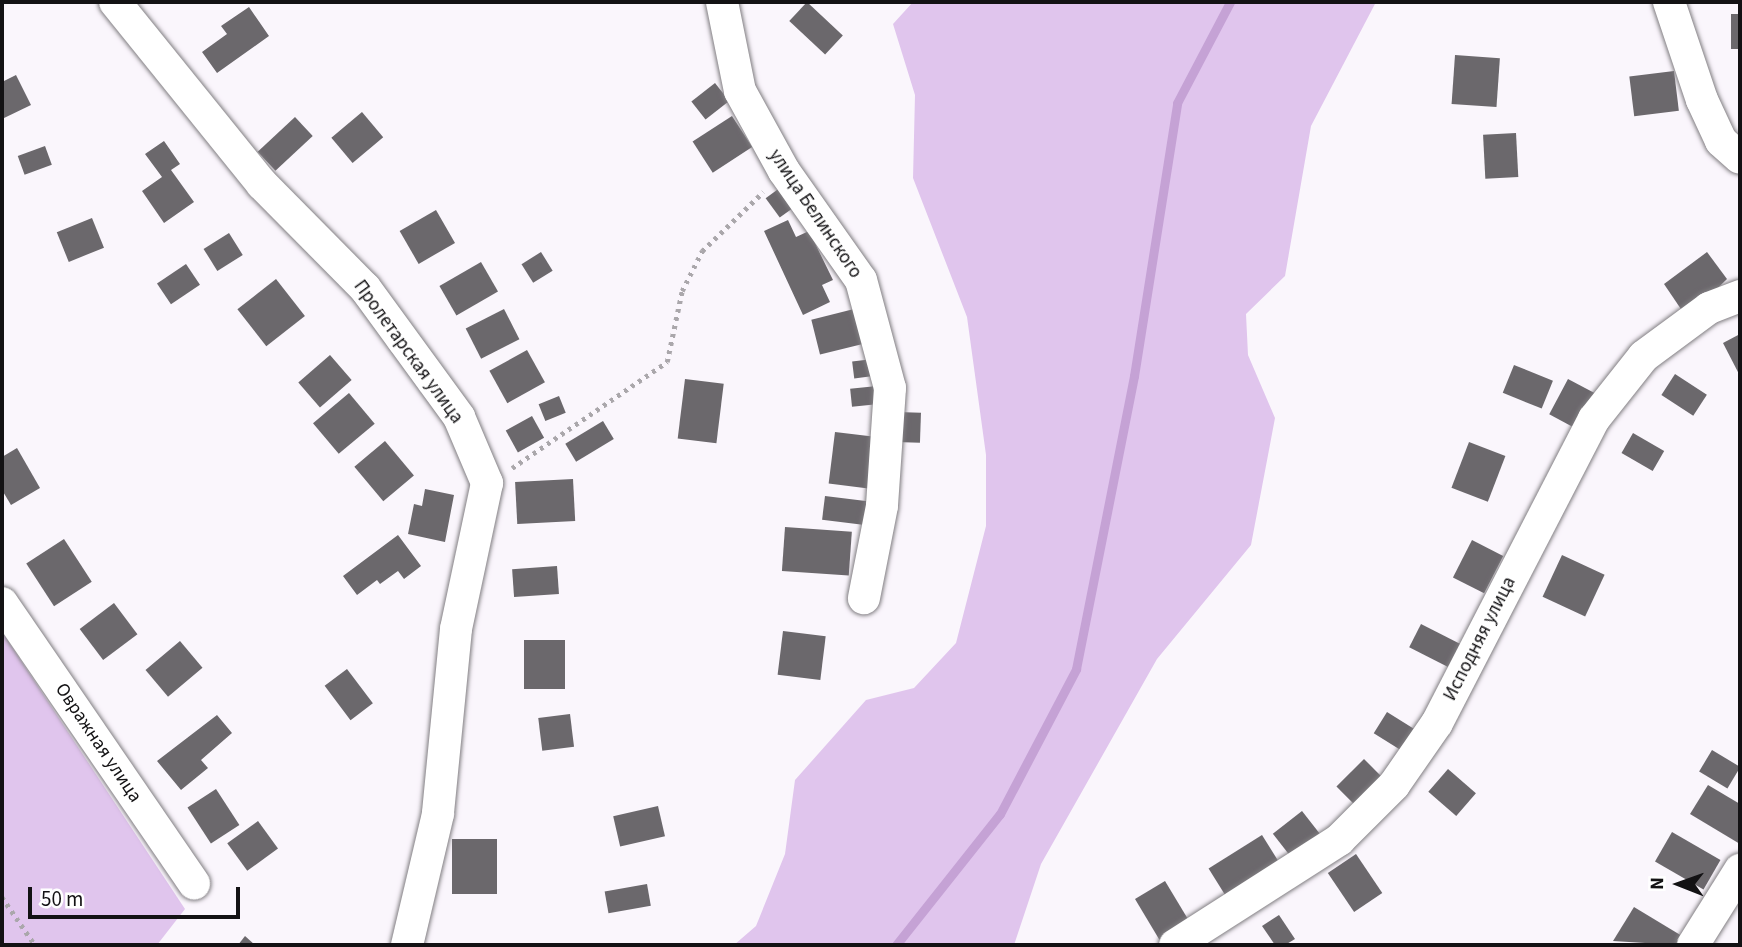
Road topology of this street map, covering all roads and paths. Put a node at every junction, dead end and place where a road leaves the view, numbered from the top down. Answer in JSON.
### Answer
{"nodes":[{"id":1,"x":115,"y":2,"type":"edge"},
{"id":2,"x":722,"y":2,"type":"edge"},
{"id":3,"x":1669,"y":2,"type":"edge"},
{"id":4,"x":1740,"y":158,"type":"edge"},
{"id":5,"x":784,"y":171,"type":"junction"},
{"id":6,"x":1740,"y":296,"type":"edge"},
{"id":7,"x":487,"y":483,"type":"junction"},
{"id":8,"x":864,"y":598,"type":"dead end"},
{"id":9,"x":2,"y":603,"type":"edge"},
{"id":10,"x":1740,"y":870,"type":"edge"},
{"id":11,"x":194,"y":883,"type":"dead end"},
{"id":12,"x":2,"y":897,"type":"edge"},
{"id":13,"x":5,"y":909,"type":"edge"},
{"id":14,"x":34,"y":945,"type":"edge"},
{"id":15,"x":407,"y":945,"type":"edge"},
{"id":16,"x":1175,"y":945,"type":"edge"},
{"id":17,"x":1693,"y":945,"type":"edge"}],
"edges":[{"from":1,"to":7,"type":"street","name":"Пролетарская улица"},
{"from":2,"to":5,"type":"street","name":"улица Белинского"},
{"from":3,"to":4,"type":"street"},
{"from":5,"to":7,"type":"path"},
{"from":5,"to":8,"type":"street","name":"улица Белинского"},
{"from":6,"to":16,"type":"street","name":"Исподняя улица"},
{"from":7,"to":15,"type":"street"},
{"from":9,"to":11,"type":"street","name":"Овражная улица"},
{"from":10,"to":17,"type":"street"},
{"from":12,"to":13,"type":"path"},
{"from":13,"to":14,"type":"path"}]}
